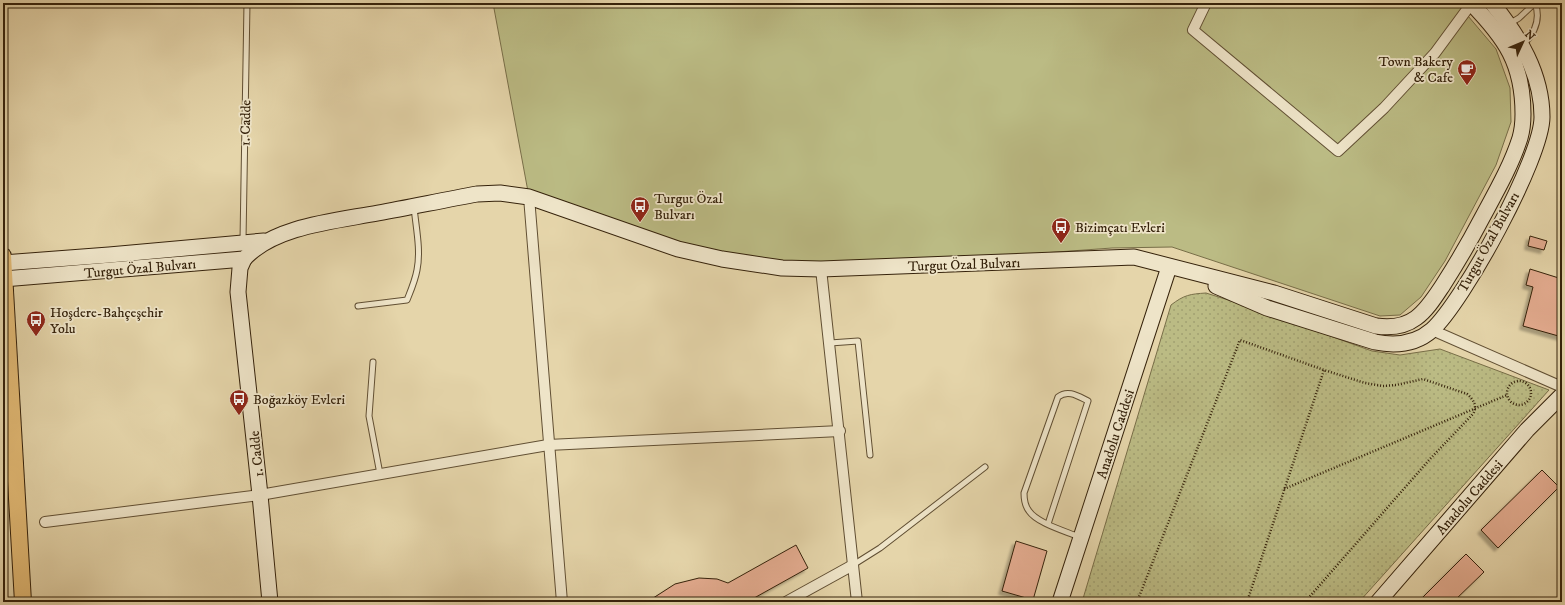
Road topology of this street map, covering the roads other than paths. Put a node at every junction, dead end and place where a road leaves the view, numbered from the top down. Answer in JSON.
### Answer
{"nodes":[{"id":1,"x":247,"y":3,"type":"edge"},
{"id":2,"x":1206,"y":3,"type":"edge"},
{"id":3,"x":1471,"y":3,"type":"edge"},
{"id":4,"x":1492,"y":3,"type":"edge"},
{"id":5,"x":1535,"y":3,"type":"edge"},
{"id":6,"x":1503,"y":28,"type":"junction"},
{"id":7,"x":1517,"y":50,"type":"junction"},
{"id":8,"x":529,"y":197,"type":"junction"},
{"id":9,"x":414,"y":206,"type":"junction"},
{"id":10,"x":269,"y":240,"type":"junction"},
{"id":11,"x":243,"y":243,"type":"junction"},
{"id":12,"x":3,"y":256,"type":"edge"},
{"id":13,"x":244,"y":259,"type":"junction"},
{"id":14,"x":3,"y":263,"type":"edge"},
{"id":15,"x":1169,"y":267,"type":"junction"},
{"id":16,"x":822,"y":269,"type":"junction"},
{"id":17,"x":4,"y":279,"type":"edge"},
{"id":18,"x":358,"y":306,"type":"dead end"},
{"id":19,"x":1432,"y":330,"type":"junction"},
{"id":20,"x":830,"y":343,"type":"junction"},
{"id":21,"x":373,"y":362,"type":"dead end"},
{"id":22,"x":1562,"y":387,"type":"edge"},
{"id":23,"x":1562,"y":395,"type":"edge"},
{"id":24,"x":840,"y":431,"type":"junction"},
{"id":25,"x":548,"y":445,"type":"junction"},
{"id":26,"x":870,"y":455,"type":"dead end"},
{"id":27,"x":985,"y":468,"type":"dead end"},
{"id":28,"x":380,"y":474,"type":"junction"},
{"id":29,"x":260,"y":495,"type":"junction"},
{"id":30,"x":45,"y":522,"type":"dead end"},
{"id":31,"x":1048,"y":524,"type":"junction"},
{"id":32,"x":1081,"y":538,"type":"junction"},
{"id":33,"x":853,"y":565,"type":"junction"},
{"id":34,"x":23,"y":602,"type":"edge"},
{"id":35,"x":270,"y":602,"type":"edge"},
{"id":36,"x":562,"y":602,"type":"edge"},
{"id":37,"x":786,"y":602,"type":"edge"},
{"id":38,"x":857,"y":602,"type":"edge"},
{"id":39,"x":1060,"y":602,"type":"edge"},
{"id":40,"x":1378,"y":602,"type":"edge"}],
"edges":[{"from":1,"to":11,"type":"lane","name":"1. Cadde"},
{"from":2,"to":3,"type":"street"},
{"from":3,"to":6,"type":"street","name":"Turgut Özal Bulvarı"},
{"from":4,"to":6,"type":"street","name":"Turgut Özal Bulvarı"},
{"from":5,"to":6,"type":"lane"},
{"from":5,"to":7,"type":"lane"},
{"from":6,"to":7,"type":"street","name":"Turgut Özal Bulvarı"},
{"from":7,"to":15,"type":"street","name":"Turgut Özal Bulvarı"},
{"from":7,"to":19,"type":"street","name":"Turgut Özal Bulvarı"},
{"from":8,"to":9,"type":"street","name":"Turgut Özal Bulvarı"},
{"from":8,"to":16,"type":"street","name":"Turgut Özal Bulvarı"},
{"from":8,"to":25,"type":"street"},
{"from":9,"to":10,"type":"street","name":"Turgut Özal Bulvarı"},
{"from":9,"to":18,"type":"lane"},
{"from":10,"to":11,"type":"street","name":"Turgut Özal Bulvarı"},
{"from":10,"to":13,"type":"street","name":"Turgut Özal Bulvarı"},
{"from":11,"to":14,"type":"street","name":"Turgut Özal Bulvarı"},
{"from":12,"to":14,"type":"main road"},
{"from":13,"to":17,"type":"street","name":"Turgut Özal Bulvarı"},
{"from":13,"to":29,"type":"street","name":"1. Cadde"},
{"from":14,"to":17,"type":"main road"},
{"from":15,"to":16,"type":"street","name":"Turgut Özal Bulvarı"},
{"from":15,"to":19,"type":"street","name":"Turgut Özal Bulvarı"},
{"from":15,"to":32,"type":"street","name":"Anadolu Caddesi"},
{"from":16,"to":20,"type":"street"},
{"from":17,"to":34,"type":"main road"},
{"from":19,"to":22,"type":"street"},
{"from":20,"to":24,"type":"street"},
{"from":20,"to":26,"type":"lane"},
{"from":21,"to":28,"type":"lane"},
{"from":23,"to":40,"type":"street","name":"Anadolu Caddesi"},
{"from":24,"to":25,"type":"street"},
{"from":24,"to":33,"type":"street"},
{"from":25,"to":28,"type":"street"},
{"from":25,"to":36,"type":"street"},
{"from":27,"to":33,"type":"lane"},
{"from":28,"to":29,"type":"street"},
{"from":29,"to":30,"type":"street"},
{"from":29,"to":35,"type":"street","name":"1. Cadde"},
{"from":31,"to":31,"type":"lane"},
{"from":31,"to":32,"type":"lane"},
{"from":32,"to":39,"type":"street","name":"Anadolu Caddesi"},
{"from":33,"to":37,"type":"street"},
{"from":33,"to":38,"type":"street"}]}
